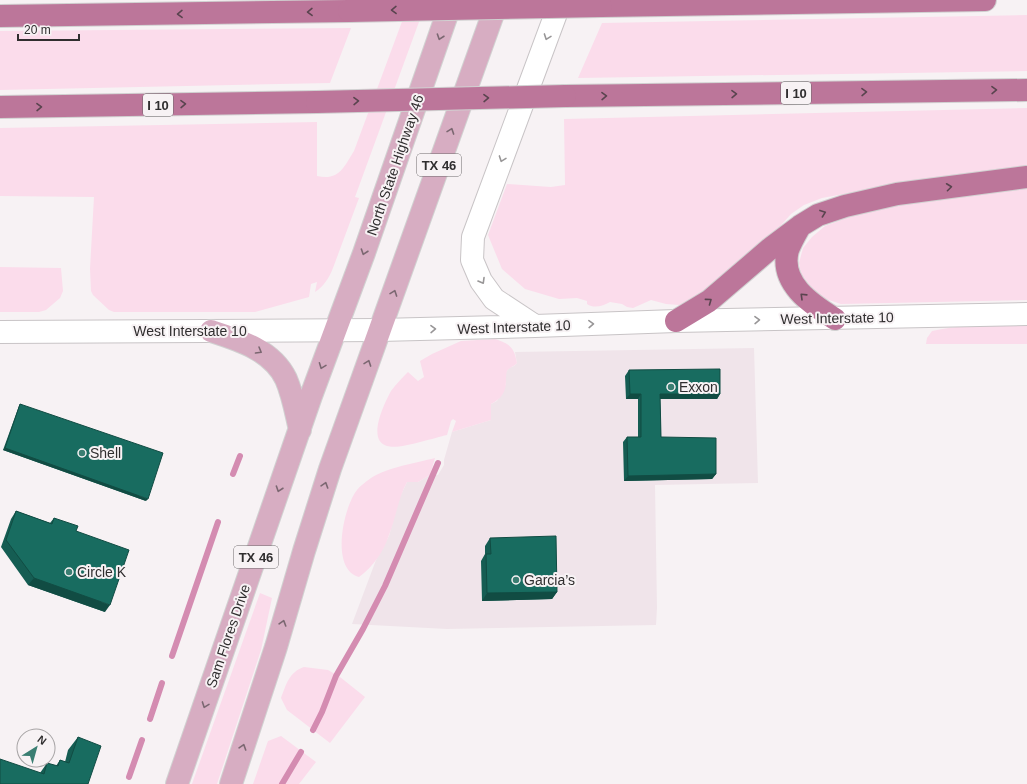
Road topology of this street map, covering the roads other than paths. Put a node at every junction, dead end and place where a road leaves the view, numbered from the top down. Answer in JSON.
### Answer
{"nodes":[{"id":1,"x":452,"y":0,"type":"edge"},
{"id":2,"x":498,"y":0,"type":"edge"},
{"id":3,"x":560,"y":0,"type":"edge"},
{"id":4,"x":985,"y":0,"type":"edge"},
{"id":5,"x":0,"y":16,"type":"edge"},
{"id":6,"x":1027,"y":90,"type":"edge"},
{"id":7,"x":0,"y":108,"type":"edge"},
{"id":8,"x":1027,"y":177,"type":"edge"},
{"id":9,"x":800,"y":226,"type":"junction"},
{"id":10,"x":1027,"y":314,"type":"edge"},
{"id":11,"x":835,"y":319,"type":"junction"},
{"id":12,"x":676,"y":321,"type":"junction"},
{"id":13,"x":535,"y":326,"type":"junction"},
{"id":14,"x":211,"y":330,"type":"junction"},
{"id":15,"x":336,"y":330,"type":"junction"},
{"id":16,"x":380,"y":330,"type":"junction"},
{"id":17,"x":0,"y":332,"type":"edge"},
{"id":18,"x":300,"y":430,"type":"junction"},
{"id":19,"x":177,"y":784,"type":"edge"},
{"id":20,"x":231,"y":784,"type":"edge"}],
"edges":[{"from":1,"to":15,"type":"main road","name":"North State Highway 46","number":"TX 46","one_way":true},
{"from":16,"to":2,"type":"main road","number":"TX 46","one_way":true},
{"from":3,"to":13,"type":"street","one_way":true},
{"from":4,"to":5,"type":"highway","one_way":true,"bridge":true},
{"from":7,"to":6,"type":"highway","number":"I 10","one_way":true,"bridge":true},
{"from":9,"to":8,"type":"highway","one_way":true},
{"from":11,"to":9,"type":"highway","one_way":true},
{"from":12,"to":9,"type":"highway","one_way":true},
{"from":10,"to":11,"type":"street","name":"West Interstate 10"},
{"from":12,"to":11,"type":"street","name":"West Interstate 10","one_way":true},
{"from":13,"to":12,"type":"street","name":"West Interstate 10","one_way":true},
{"from":16,"to":13,"type":"street","name":"West Interstate 10","one_way":true},
{"from":14,"to":15,"type":"street","name":"West Interstate 10"},
{"from":14,"to":17,"type":"street","name":"West Interstate 10"},
{"from":14,"to":18,"type":"main road","one_way":true},
{"from":15,"to":16,"type":"street","name":"West Interstate 10"},
{"from":15,"to":18,"type":"main road","name":"Sam Flores Drive","number":"TX 46","one_way":true},
{"from":20,"to":16,"type":"main road","number":"TX 46","one_way":true},
{"from":18,"to":19,"type":"main road","name":"Sam Flores Drive","number":"TX 46","one_way":true}]}
